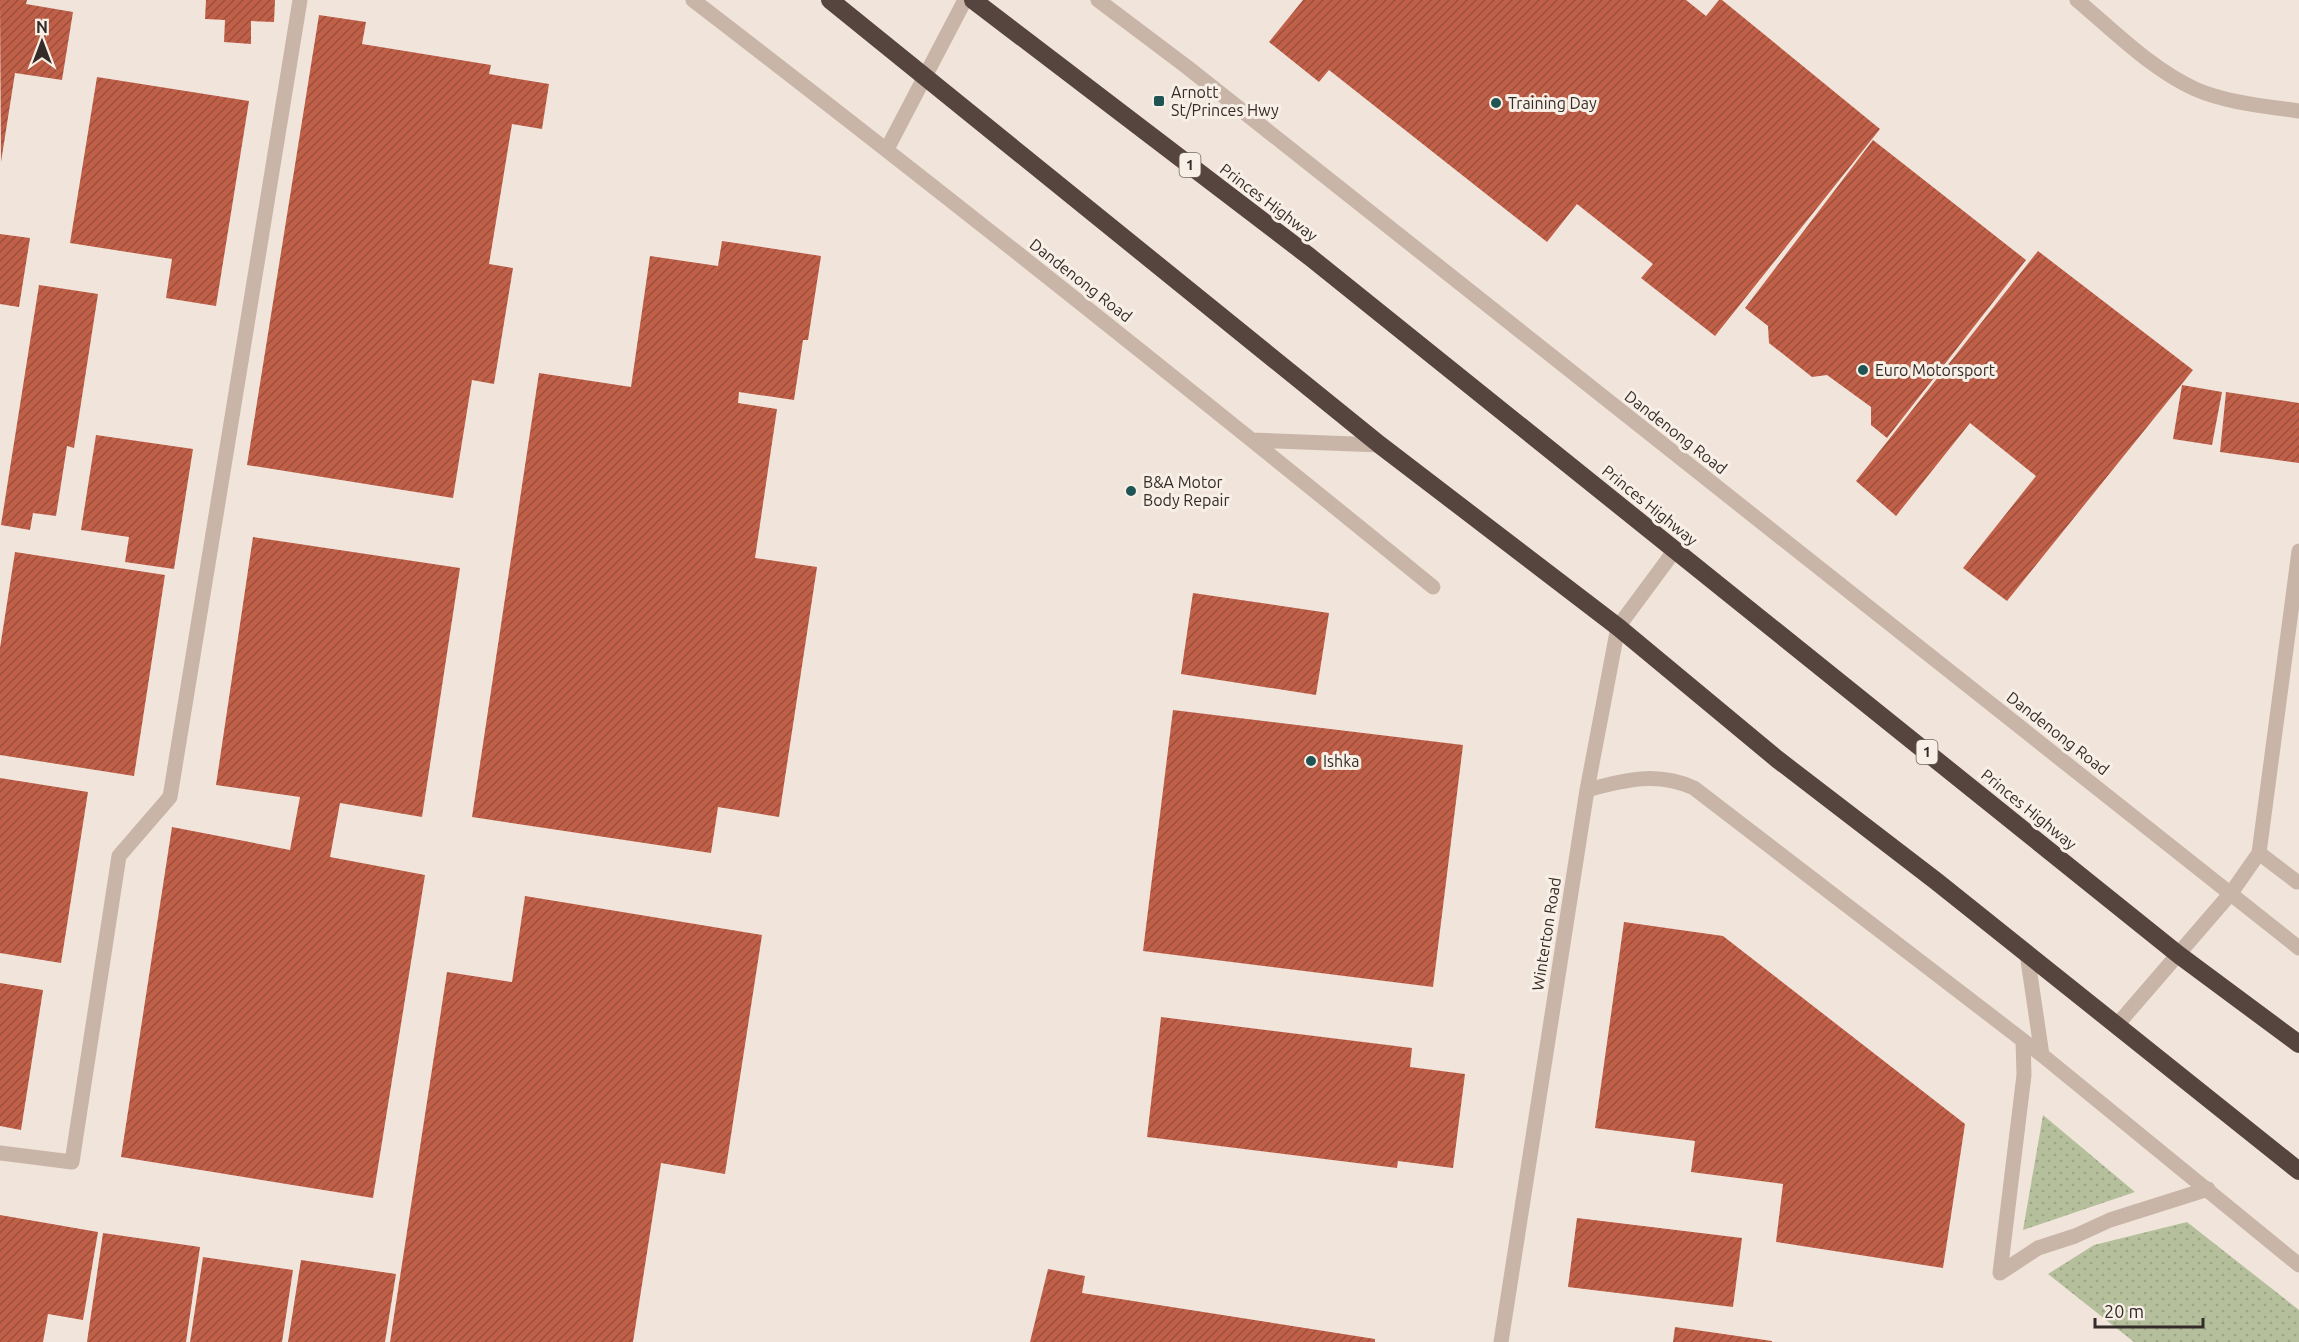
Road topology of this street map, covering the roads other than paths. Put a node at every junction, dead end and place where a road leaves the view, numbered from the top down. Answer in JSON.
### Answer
{"nodes":[{"id":1,"x":300,"y":0,"type":"edge"},
{"id":2,"x":693,"y":0,"type":"edge"},
{"id":3,"x":830,"y":0,"type":"edge"},
{"id":4,"x":965,"y":0,"type":"edge"},
{"id":5,"x":973,"y":0,"type":"edge"},
{"id":6,"x":1098,"y":0,"type":"edge"},
{"id":7,"x":2077,"y":0,"type":"edge"},
{"id":8,"x":926,"y":75,"type":"junction"},
{"id":9,"x":2299,"y":111,"type":"edge"},
{"id":10,"x":887,"y":149,"type":"junction"},
{"id":11,"x":1253,"y":440,"type":"junction"},
{"id":12,"x":1380,"y":445,"type":"junction"},
{"id":13,"x":1676,"y":550,"type":"junction"},
{"id":14,"x":2299,"y":551,"type":"edge"},
{"id":15,"x":1433,"y":588,"type":"dead end"},
{"id":16,"x":1618,"y":627,"type":"junction"},
{"id":17,"x":1587,"y":789,"type":"junction"},
{"id":18,"x":2259,"y":853,"type":"junction"},
{"id":19,"x":2297,"y":882,"type":"dead end"},
{"id":20,"x":2232,"y":893,"type":"junction"},
{"id":21,"x":2299,"y":948,"type":"edge"},
{"id":22,"x":2027,"y":954,"type":"junction"},
{"id":23,"x":2179,"y":955,"type":"junction"},
{"id":24,"x":2117,"y":1025,"type":"junction"},
{"id":25,"x":2023,"y":1041,"type":"junction"},
{"id":26,"x":2299,"y":1044,"type":"edge"},
{"id":27,"x":2042,"y":1055,"type":"junction"},
{"id":28,"x":0,"y":1153,"type":"edge"},
{"id":29,"x":2299,"y":1171,"type":"edge"},
{"id":30,"x":2208,"y":1189,"type":"junction"},
{"id":31,"x":2299,"y":1265,"type":"edge"},
{"id":32,"x":1501,"y":1342,"type":"edge"}],
"edges":[{"from":1,"to":28,"type":"street"},
{"from":2,"to":10,"type":"street","name":"Dandenong Road"},
{"from":3,"to":8,"type":"highway"},
{"from":4,"to":8,"type":"street"},
{"from":5,"to":13,"type":"highway","name":"Princes Highway","number":"1"},
{"from":6,"to":20,"type":"street","name":"Dandenong Road"},
{"from":7,"to":9,"type":"street"},
{"from":8,"to":10,"type":"street"},
{"from":8,"to":12,"type":"highway"},
{"from":10,"to":11,"type":"street","name":"Dandenong Road"},
{"from":11,"to":12,"type":"street"},
{"from":11,"to":15,"type":"street","name":"Dandenong Road"},
{"from":12,"to":16,"type":"highway"},
{"from":13,"to":16,"type":"street","name":"Winterton Road"},
{"from":13,"to":23,"type":"highway","name":"Princes Highway","number":"1"},
{"from":14,"to":18,"type":"street"},
{"from":16,"to":17,"type":"street","name":"Winterton Road"},
{"from":16,"to":22,"type":"highway"},
{"from":17,"to":25,"type":"street"},
{"from":17,"to":32,"type":"street","name":"Winterton Road"},
{"from":18,"to":19,"type":"street"},
{"from":18,"to":20,"type":"street"},
{"from":20,"to":21,"type":"street","name":"Dandenong Road"},
{"from":20,"to":23,"type":"street"},
{"from":22,"to":24,"type":"highway"},
{"from":22,"to":27,"type":"street"},
{"from":23,"to":24,"type":"street"},
{"from":23,"to":26,"type":"highway","name":"Princes Highway","number":"1"},
{"from":24,"to":29,"type":"highway"},
{"from":25,"to":27,"type":"street"},
{"from":25,"to":30,"type":"street"},
{"from":27,"to":30,"type":"street"},
{"from":30,"to":31,"type":"street"}]}
